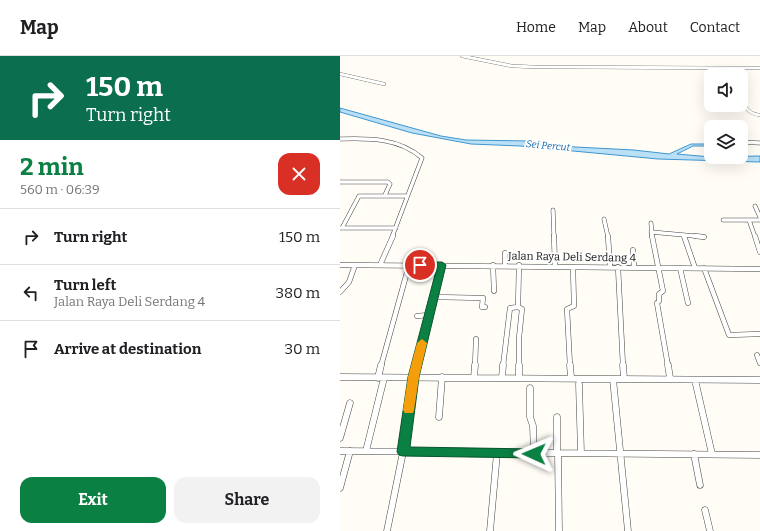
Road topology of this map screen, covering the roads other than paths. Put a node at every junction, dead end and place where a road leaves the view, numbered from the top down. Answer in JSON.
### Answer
{"nodes":[{"id":1,"x":462,"y":56,"type":"edge"},
{"id":2,"x":760,"y":68,"type":"edge"},
{"id":3,"x":340,"y":74,"type":"edge"},
{"id":4,"x":348,"y":76,"type":"junction"},
{"id":5,"x":340,"y":79,"type":"edge"},
{"id":6,"x":384,"y":84,"type":"dead end"},
{"id":7,"x":748,"y":112,"type":"edge"},
{"id":8,"x":760,"y":115,"type":"edge"},
{"id":9,"x":340,"y":139,"type":"edge"},
{"id":10,"x":748,"y":142,"type":"edge"},
{"id":11,"x":760,"y":142,"type":"edge"},
{"id":12,"x":340,"y":182,"type":"edge"},
{"id":13,"x":385,"y":195,"type":"junction"},
{"id":14,"x":407,"y":196,"type":"junction"},
{"id":15,"x":755,"y":206,"type":"dead end"},
{"id":16,"x":553,"y":210,"type":"dead end"},
{"id":17,"x":760,"y":218,"type":"edge"},
{"id":18,"x":604,"y":219,"type":"dead end"},
{"id":19,"x":723,"y":220,"type":"dead end"},
{"id":20,"x":749,"y":220,"type":"junction"},
{"id":21,"x":651,"y":223,"type":"dead end"},
{"id":22,"x":341,"y":228,"type":"edge"},
{"id":23,"x":396,"y":228,"type":"junction"},
{"id":24,"x":651,"y":232,"type":"junction"},
{"id":25,"x":684,"y":235,"type":"junction"},
{"id":26,"x":704,"y":237,"type":"dead end"},
{"id":27,"x":633,"y":250,"type":"dead end"},
{"id":28,"x":760,"y":252,"type":"edge"},
{"id":29,"x":505,"y":254,"type":"dead end"},
{"id":30,"x":340,"y":265,"type":"edge"},
{"id":31,"x":355,"y":265,"type":"junction"},
{"id":32,"x":381,"y":265,"type":"junction"},
{"id":33,"x":409,"y":265,"type":"junction"},
{"id":34,"x":442,"y":265,"type":"junction"},
{"id":35,"x":493,"y":265,"type":"junction"},
{"id":36,"x":505,"y":265,"type":"junction"},
{"id":37,"x":519,"y":265,"type":"junction"},
{"id":38,"x":555,"y":266,"type":"junction"},
{"id":39,"x":573,"y":267,"type":"junction"},
{"id":40,"x":610,"y":267,"type":"junction"},
{"id":41,"x":618,"y":267,"type":"junction"},
{"id":42,"x":634,"y":267,"type":"junction"},
{"id":43,"x":659,"y":268,"type":"junction"},
{"id":44,"x":680,"y":268,"type":"junction"},
{"id":45,"x":695,"y":268,"type":"junction"},
{"id":46,"x":704,"y":268,"type":"junction"},
{"id":47,"x":760,"y":269,"type":"edge"},
{"id":48,"x":494,"y":291,"type":"dead end"},
{"id":49,"x":340,"y":292,"type":"edge"},
{"id":50,"x":434,"y":297,"type":"junction"},
{"id":51,"x":688,"y":303,"type":"dead end"},
{"id":52,"x":485,"y":307,"type":"dead end"},
{"id":53,"x":518,"y":307,"type":"junction"},
{"id":54,"x":429,"y":315,"type":"junction"},
{"id":55,"x":417,"y":316,"type":"dead end"},
{"id":56,"x":760,"y":334,"type":"edge"},
{"id":57,"x":476,"y":339,"type":"dead end"},
{"id":58,"x":757,"y":355,"type":"dead end"},
{"id":59,"x":760,"y":363,"type":"edge"},
{"id":60,"x":413,"y":377,"type":"junction"},
{"id":61,"x":442,"y":377,"type":"junction"},
{"id":62,"x":340,"y":378,"type":"edge"},
{"id":63,"x":381,"y":378,"type":"junction"},
{"id":64,"x":474,"y":378,"type":"junction"},
{"id":65,"x":502,"y":378,"type":"junction"},
{"id":66,"x":519,"y":378,"type":"junction"},
{"id":67,"x":571,"y":378,"type":"junction"},
{"id":68,"x":670,"y":378,"type":"junction"},
{"id":69,"x":612,"y":379,"type":"junction"},
{"id":70,"x":624,"y":379,"type":"junction"},
{"id":71,"x":696,"y":380,"type":"junction"},
{"id":72,"x":760,"y":380,"type":"edge"},
{"id":73,"x":579,"y":384,"type":"dead end"},
{"id":74,"x":530,"y":388,"type":"dead end"},
{"id":75,"x":350,"y":403,"type":"dead end"},
{"id":76,"x":439,"y":417,"type":"dead end"},
{"id":77,"x":557,"y":417,"type":"dead end"},
{"id":78,"x":340,"y":438,"type":"edge"},
{"id":79,"x":340,"y":451,"type":"edge"},
{"id":80,"x":350,"y":451,"type":"junction"},
{"id":81,"x":366,"y":451,"type":"junction"},
{"id":82,"x":403,"y":452,"type":"junction"},
{"id":83,"x":497,"y":453,"type":"junction"},
{"id":84,"x":558,"y":453,"type":"junction"},
{"id":85,"x":581,"y":453,"type":"junction"},
{"id":86,"x":621,"y":453,"type":"junction"},
{"id":87,"x":534,"y":454,"type":"junction"},
{"id":88,"x":694,"y":454,"type":"junction"},
{"id":89,"x":712,"y":454,"type":"junction"},
{"id":90,"x":760,"y":455,"type":"edge"},
{"id":91,"x":700,"y":485,"type":"dead end"},
{"id":92,"x":340,"y":488,"type":"edge"},
{"id":93,"x":705,"y":510,"type":"dead end"},
{"id":94,"x":387,"y":531,"type":"edge"},
{"id":95,"x":490,"y":531,"type":"edge"},
{"id":96,"x":558,"y":531,"type":"edge"},
{"id":97,"x":628,"y":531,"type":"edge"},
{"id":98,"x":710,"y":531,"type":"edge"}],
"edges":[{"from":1,"to":2,"type":"street"},
{"from":3,"to":4,"type":"street"},
{"from":4,"to":5,"type":"street"},
{"from":4,"to":6,"type":"street"},
{"from":7,"to":8,"type":"street"},
{"from":9,"to":14,"type":"street"},
{"from":10,"to":11,"type":"street"},
{"from":12,"to":13,"type":"street"},
{"from":13,"to":14,"type":"street"},
{"from":13,"to":22,"type":"street"},
{"from":14,"to":23,"type":"street"},
{"from":15,"to":17,"type":"street"},
{"from":16,"to":38,"type":"street"},
{"from":17,"to":20,"type":"street"},
{"from":18,"to":40,"type":"street"},
{"from":19,"to":20,"type":"street"},
{"from":20,"to":28,"type":"street"},
{"from":21,"to":24,"type":"street"},
{"from":22,"to":23,"type":"street"},
{"from":23,"to":32,"type":"street"},
{"from":24,"to":25,"type":"street"},
{"from":24,"to":43,"type":"street"},
{"from":25,"to":26,"type":"street"},
{"from":25,"to":45,"type":"street"},
{"from":27,"to":42,"type":"street"},
{"from":29,"to":36,"type":"street"},
{"from":30,"to":31,"type":"street","name":"Jalan Raya Deli Serdang 4"},
{"from":31,"to":32,"type":"street","name":"Jalan Raya Deli Serdang 4"},
{"from":31,"to":49,"type":"street"},
{"from":32,"to":33,"type":"street","name":"Jalan Raya Deli Serdang 4"},
{"from":33,"to":34,"type":"street","name":"Jalan Raya Deli Serdang 4"},
{"from":33,"to":63,"type":"street"},
{"from":34,"to":35,"type":"street","name":"Jalan Raya Deli Serdang 4"},
{"from":34,"to":50,"type":"street"},
{"from":35,"to":36,"type":"street","name":"Jalan Raya Deli Serdang 4"},
{"from":35,"to":48,"type":"street"},
{"from":36,"to":37,"type":"street","name":"Jalan Raya Deli Serdang 4"},
{"from":37,"to":38,"type":"street","name":"Jalan Raya Deli Serdang 4"},
{"from":37,"to":53,"type":"street"},
{"from":38,"to":39,"type":"street","name":"Jalan Raya Deli Serdang 4"},
{"from":39,"to":40,"type":"street","name":"Jalan Raya Deli Serdang 4"},
{"from":39,"to":67,"type":"street"},
{"from":40,"to":41,"type":"street","name":"Jalan Raya Deli Serdang 4"},
{"from":41,"to":42,"type":"street","name":"Jalan Raya Deli Serdang 4"},
{"from":41,"to":70,"type":"street"},
{"from":42,"to":43,"type":"street","name":"Jalan Raya Deli Serdang 4"},
{"from":43,"to":44,"type":"street","name":"Jalan Raya Deli Serdang 4"},
{"from":43,"to":68,"type":"street"},
{"from":44,"to":45,"type":"street","name":"Jalan Raya Deli Serdang 4"},
{"from":44,"to":51,"type":"street"},
{"from":45,"to":46,"type":"street","name":"Jalan Raya Deli Serdang 4"},
{"from":46,"to":47,"type":"street","name":"Jalan Raya Deli Serdang 4"},
{"from":46,"to":56,"type":"street"},
{"from":50,"to":52,"type":"street"},
{"from":50,"to":54,"type":"street"},
{"from":53,"to":65,"type":"street"},
{"from":53,"to":66,"type":"street"},
{"from":54,"to":55,"type":"street"},
{"from":54,"to":60,"type":"street"},
{"from":57,"to":64,"type":"street"},
{"from":58,"to":59,"type":"street"},
{"from":60,"to":61,"type":"street"},
{"from":60,"to":63,"type":"street"},
{"from":60,"to":82,"type":"street"},
{"from":61,"to":64,"type":"street"},
{"from":61,"to":76,"type":"street"},
{"from":62,"to":63,"type":"street"},
{"from":63,"to":81,"type":"street"},
{"from":64,"to":65,"type":"street"},
{"from":65,"to":66,"type":"street"},
{"from":66,"to":67,"type":"street"},
{"from":67,"to":69,"type":"street"},
{"from":68,"to":70,"type":"street"},
{"from":68,"to":71,"type":"street"},
{"from":69,"to":70,"type":"street"},
{"from":69,"to":86,"type":"street"},
{"from":71,"to":72,"type":"street"},
{"from":71,"to":89,"type":"street"},
{"from":73,"to":85,"type":"street"},
{"from":74,"to":87,"type":"street"},
{"from":75,"to":78,"type":"street"},
{"from":77,"to":84,"type":"street"},
{"from":79,"to":80,"type":"street"},
{"from":80,"to":81,"type":"street"},
{"from":80,"to":92,"type":"street"},
{"from":81,"to":82,"type":"street"},
{"from":82,"to":83,"type":"street"},
{"from":82,"to":94,"type":"street"},
{"from":83,"to":87,"type":"street"},
{"from":83,"to":95,"type":"street"},
{"from":84,"to":85,"type":"street"},
{"from":84,"to":87,"type":"street"},
{"from":84,"to":96,"type":"street"},
{"from":85,"to":86,"type":"street"},
{"from":86,"to":88,"type":"street"},
{"from":86,"to":97,"type":"street"},
{"from":88,"to":89,"type":"street"},
{"from":88,"to":91,"type":"street"},
{"from":89,"to":90,"type":"street"},
{"from":93,"to":98,"type":"street"}]}
